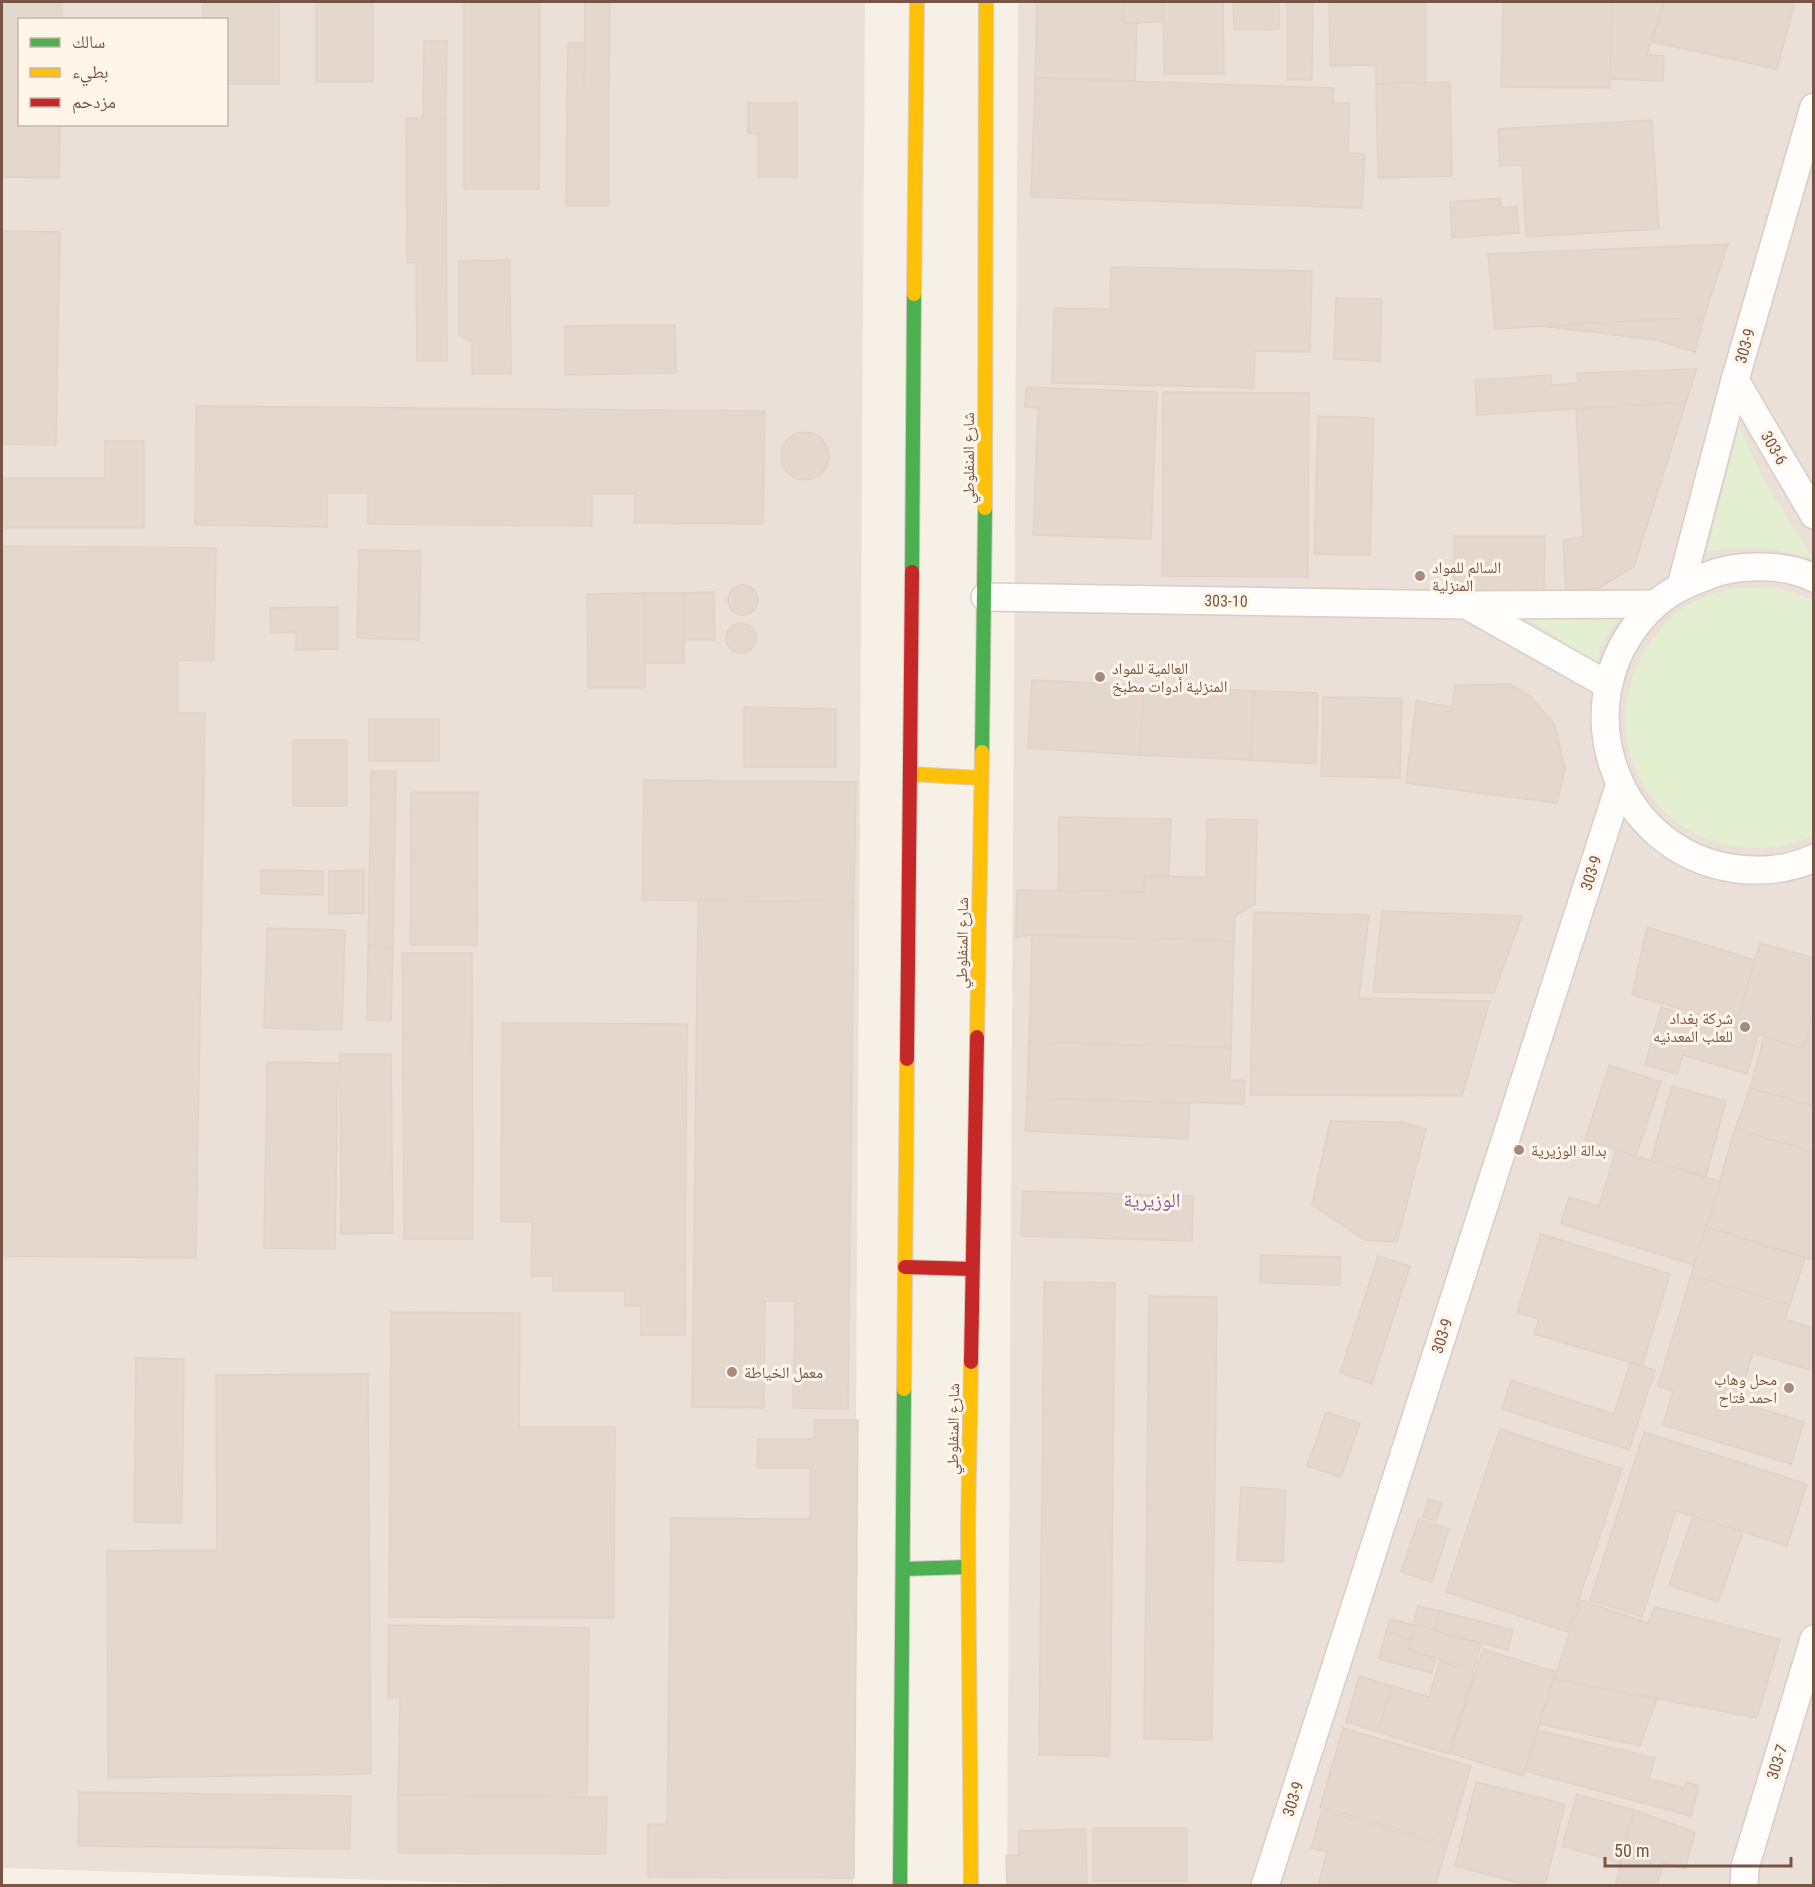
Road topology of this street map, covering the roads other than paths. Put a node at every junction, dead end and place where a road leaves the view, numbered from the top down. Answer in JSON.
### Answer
{"nodes":[{"id":1,"x":917,"y":2,"type":"edge"},
{"id":2,"x":986,"y":2,"type":"edge"},
{"id":3,"x":1814,"y":107,"type":"edge"},
{"id":4,"x":1735,"y":381,"type":"junction"},
{"id":5,"x":1814,"y":515,"type":"edge"},
{"id":6,"x":1814,"y":578,"type":"edge"},
{"id":7,"x":1681,"y":586,"type":"junction"},
{"id":8,"x":985,"y":597,"type":"junction"},
{"id":9,"x":1655,"y":604,"type":"junction"},
{"id":10,"x":1467,"y":605,"type":"junction"},
{"id":11,"x":1608,"y":685,"type":"junction"},
{"id":12,"x":910,"y":774,"type":"junction"},
{"id":13,"x":981,"y":778,"type":"junction"},
{"id":14,"x":1619,"y":787,"type":"junction"},
{"id":15,"x":1810,"y":863,"type":"edge"},
{"id":16,"x":905,"y":1268,"type":"junction"},
{"id":17,"x":972,"y":1269,"type":"junction"},
{"id":18,"x":968,"y":1567,"type":"junction"},
{"id":19,"x":903,"y":1569,"type":"junction"},
{"id":20,"x":1814,"y":1639,"type":"edge"},
{"id":21,"x":900,"y":1886,"type":"edge"},
{"id":22,"x":971,"y":1886,"type":"edge"},
{"id":23,"x":1265,"y":1886,"type":"edge"},
{"id":24,"x":1744,"y":1886,"type":"edge"}],
"edges":[{"from":1,"to":12,"type":"street"},
{"from":2,"to":8,"type":"street","name":"شارع المنفلوطي"},
{"from":3,"to":4,"type":"street","name":"303-9"},
{"from":4,"to":5,"type":"street","name":"303-6"},
{"from":4,"to":7,"type":"street","name":"303-9"},
{"from":6,"to":7,"type":"street"},
{"from":7,"to":9,"type":"street"},
{"from":8,"to":10,"type":"street","name":"303-10"},
{"from":8,"to":13,"type":"street","name":"شارع المنفلوطي"},
{"from":9,"to":10,"type":"street","name":"303-10"},
{"from":9,"to":11,"type":"street"},
{"from":10,"to":11,"type":"street","name":"303-10"},
{"from":11,"to":14,"type":"street"},
{"from":12,"to":13,"type":"street"},
{"from":12,"to":16,"type":"street"},
{"from":13,"to":17,"type":"street","name":"شارع المنفلوطي"},
{"from":14,"to":15,"type":"street"},
{"from":14,"to":23,"type":"street","name":"303-9"},
{"from":16,"to":17,"type":"street"},
{"from":16,"to":19,"type":"street"},
{"from":17,"to":18,"type":"street","name":"شارع المنفلوطي"},
{"from":18,"to":19,"type":"street"},
{"from":18,"to":22,"type":"street","name":"شارع المنفلوطي"},
{"from":19,"to":21,"type":"street"},
{"from":20,"to":24,"type":"street","name":"303-7"}]}
